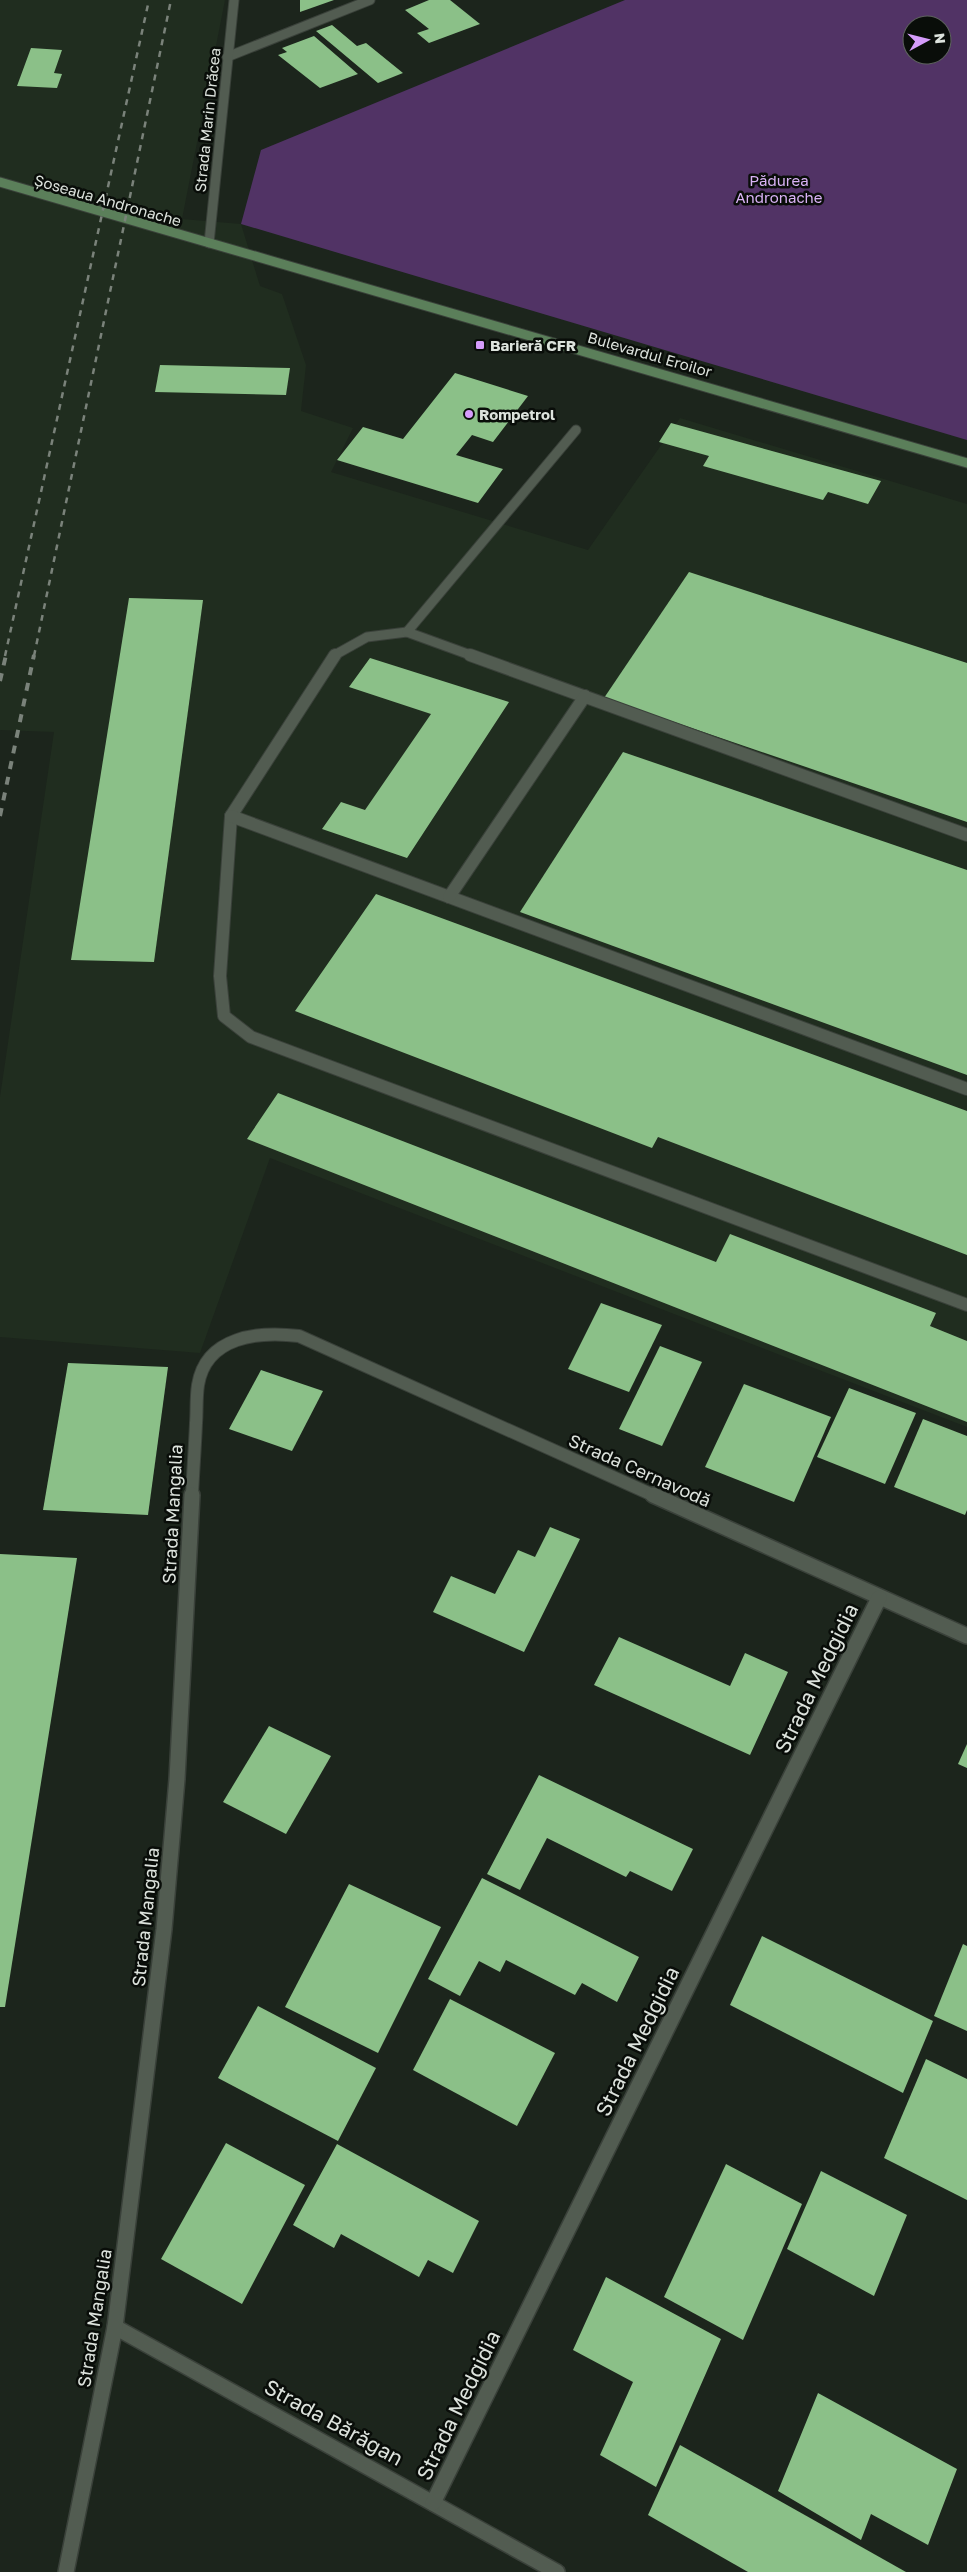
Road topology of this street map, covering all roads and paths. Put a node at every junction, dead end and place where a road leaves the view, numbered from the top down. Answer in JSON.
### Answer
{"nodes":[{"id":1,"x":234,"y":0,"type":"edge"},
{"id":2,"x":370,"y":0,"type":"edge"},
{"id":3,"x":227,"y":56,"type":"junction"},
{"id":4,"x":0,"y":182,"type":"edge"},
{"id":5,"x":209,"y":243,"type":"junction"},
{"id":6,"x":576,"y":430,"type":"dead end"},
{"id":7,"x":967,"y":463,"type":"edge"},
{"id":8,"x":407,"y":632,"type":"junction"},
{"id":9,"x":585,"y":696,"type":"junction"},
{"id":10,"x":231,"y":816,"type":"junction"},
{"id":11,"x":967,"y":834,"type":"edge"},
{"id":12,"x":449,"y":897,"type":"junction"},
{"id":13,"x":967,"y":1089,"type":"edge"},
{"id":14,"x":967,"y":1304,"type":"edge"},
{"id":15,"x":299,"y":1336,"type":"joint"},
{"id":16,"x":878,"y":1598,"type":"junction"},
{"id":17,"x":967,"y":1636,"type":"edge"},
{"id":18,"x":115,"y":2327,"type":"junction"},
{"id":19,"x":433,"y":2504,"type":"junction"},
{"id":20,"x":66,"y":2572,"type":"edge"},
{"id":21,"x":557,"y":2572,"type":"edge"}],
"edges":[{"from":1,"to":3,"type":"street","name":"Strada Marin Drăcea"},
{"from":2,"to":3,"type":"street"},
{"from":3,"to":5,"type":"street","name":"Strada Marin Drăcea"},
{"from":4,"to":5,"type":"main road","name":"Șoseaua Andronache"},
{"from":5,"to":7,"type":"main road","name":"Bulevardul Eroilor"},
{"from":6,"to":8,"type":"street"},
{"from":8,"to":9,"type":"street"},
{"from":8,"to":10,"type":"street"},
{"from":9,"to":11,"type":"street"},
{"from":9,"to":12,"type":"street"},
{"from":10,"to":12,"type":"street"},
{"from":10,"to":14,"type":"street"},
{"from":12,"to":13,"type":"street"},
{"from":15,"to":16,"type":"street","name":"Strada Cernavodă"},
{"from":15,"to":18,"type":"street","name":"Strada Mangalia"},
{"from":16,"to":17,"type":"street","name":"Strada Cernavodă"},
{"from":16,"to":19,"type":"street","name":"Strada Medgidia"},
{"from":18,"to":19,"type":"street","name":"Strada Bărăgan"},
{"from":18,"to":20,"type":"street","name":"Strada Mangalia"},
{"from":19,"to":21,"type":"street","name":"Strada Bărăgan"}]}
